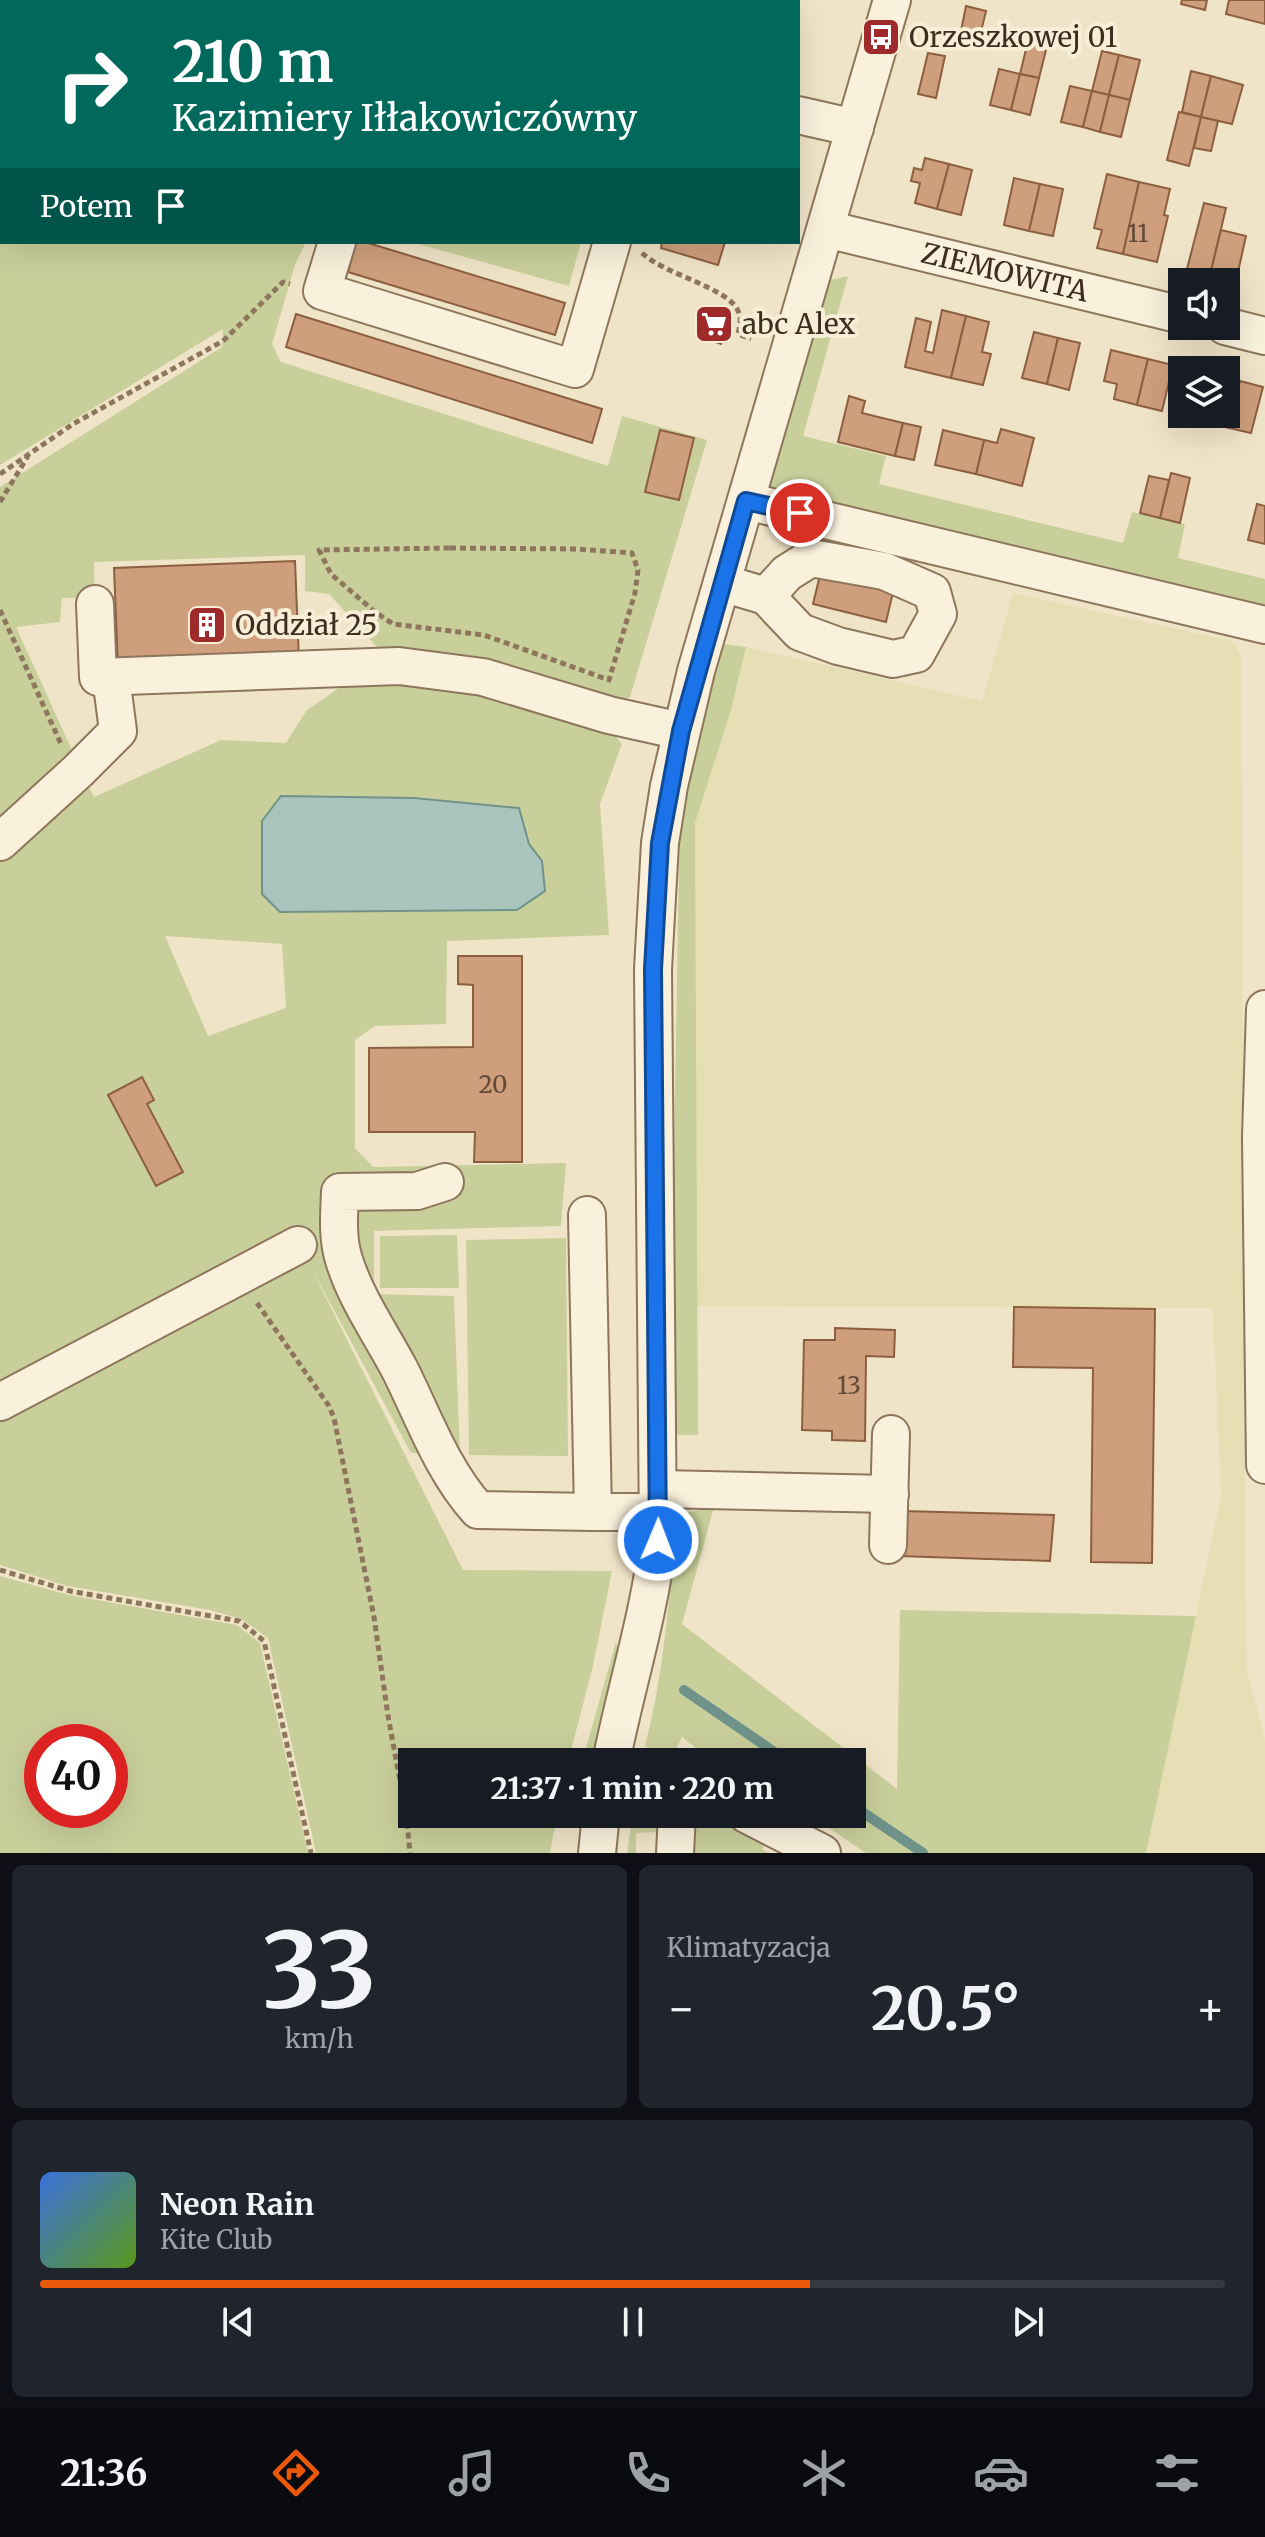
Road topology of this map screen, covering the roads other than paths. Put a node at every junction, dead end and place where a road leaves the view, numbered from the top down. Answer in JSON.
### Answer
{"nodes":[{"id":1,"x":892,"y":0,"type":"edge"},
{"id":2,"x":800,"y":115,"type":"edge"},
{"id":3,"x":855,"y":128,"type":"junction"},
{"id":4,"x":826,"y":229,"type":"junction"},
{"id":5,"x":336,"y":244,"type":"edge"},
{"id":6,"x":626,"y":247,"type":"edge"},
{"id":7,"x":1168,"y":312,"type":"edge"},
{"id":8,"x":1240,"y":330,"type":"edge"},
{"id":9,"x":1265,"y":336,"type":"edge"},
{"id":10,"x":746,"y":501,"type":"junction"},
{"id":11,"x":722,"y":583,"type":"junction"},
{"id":12,"x":766,"y":596,"type":"dead end"},
{"id":13,"x":95,"y":604,"type":"dead end"},
{"id":14,"x":1265,"y":625,"type":"edge"},
{"id":15,"x":111,"y":677,"type":"junction"},
{"id":16,"x":681,"y":731,"type":"junction"},
{"id":17,"x":0,"y":842,"type":"edge"},
{"id":18,"x":1265,"y":1009,"type":"edge"},
{"id":19,"x":1263,"y":1137,"type":"edge"},
{"id":20,"x":445,"y":1182,"type":"dead end"},
{"id":21,"x":587,"y":1215,"type":"dead end"},
{"id":22,"x":298,"y":1245,"type":"dead end"},
{"id":23,"x":0,"y":1402,"type":"edge"},
{"id":24,"x":891,"y":1434,"type":"dead end"},
{"id":25,"x":1265,"y":1465,"type":"edge"},
{"id":26,"x":890,"y":1494,"type":"junction"},
{"id":27,"x":659,"y":1501,"type":"junction"},
{"id":28,"x":593,"y":1512,"type":"junction"},
{"id":29,"x":888,"y":1545,"type":"dead end"},
{"id":30,"x":614,"y":1748,"type":"edge"},
{"id":31,"x":600,"y":1828,"type":"edge"},
{"id":32,"x":676,"y":1828,"type":"edge"},
{"id":33,"x":773,"y":1828,"type":"edge"},
{"id":34,"x":597,"y":1853,"type":"edge"},
{"id":35,"x":675,"y":1853,"type":"edge"},
{"id":36,"x":822,"y":1853,"type":"edge"}],
"edges":[{"from":1,"to":3,"type":"street"},
{"from":2,"to":3,"type":"street"},
{"from":3,"to":4,"type":"street"},
{"from":4,"to":7,"type":"street","name":"ZIEMOWITA"},
{"from":4,"to":10,"type":"street"},
{"from":5,"to":6,"type":"street"},
{"from":8,"to":9,"type":"street"},
{"from":10,"to":11,"type":"street"},
{"from":10,"to":14,"type":"street"},
{"from":11,"to":12,"type":"street"},
{"from":11,"to":16,"type":"street"},
{"from":13,"to":15,"type":"street"},
{"from":15,"to":16,"type":"street"},
{"from":15,"to":17,"type":"street"},
{"from":16,"to":27,"type":"street"},
{"from":18,"to":19,"type":"street"},
{"from":19,"to":25,"type":"street"},
{"from":20,"to":28,"type":"street"},
{"from":21,"to":28,"type":"street"},
{"from":22,"to":23,"type":"street"},
{"from":24,"to":26,"type":"street"},
{"from":26,"to":27,"type":"street"},
{"from":26,"to":29,"type":"street"},
{"from":27,"to":28,"type":"street"},
{"from":27,"to":30,"type":"street"},
{"from":31,"to":34,"type":"street"},
{"from":32,"to":35,"type":"street"},
{"from":33,"to":36,"type":"street"}]}
